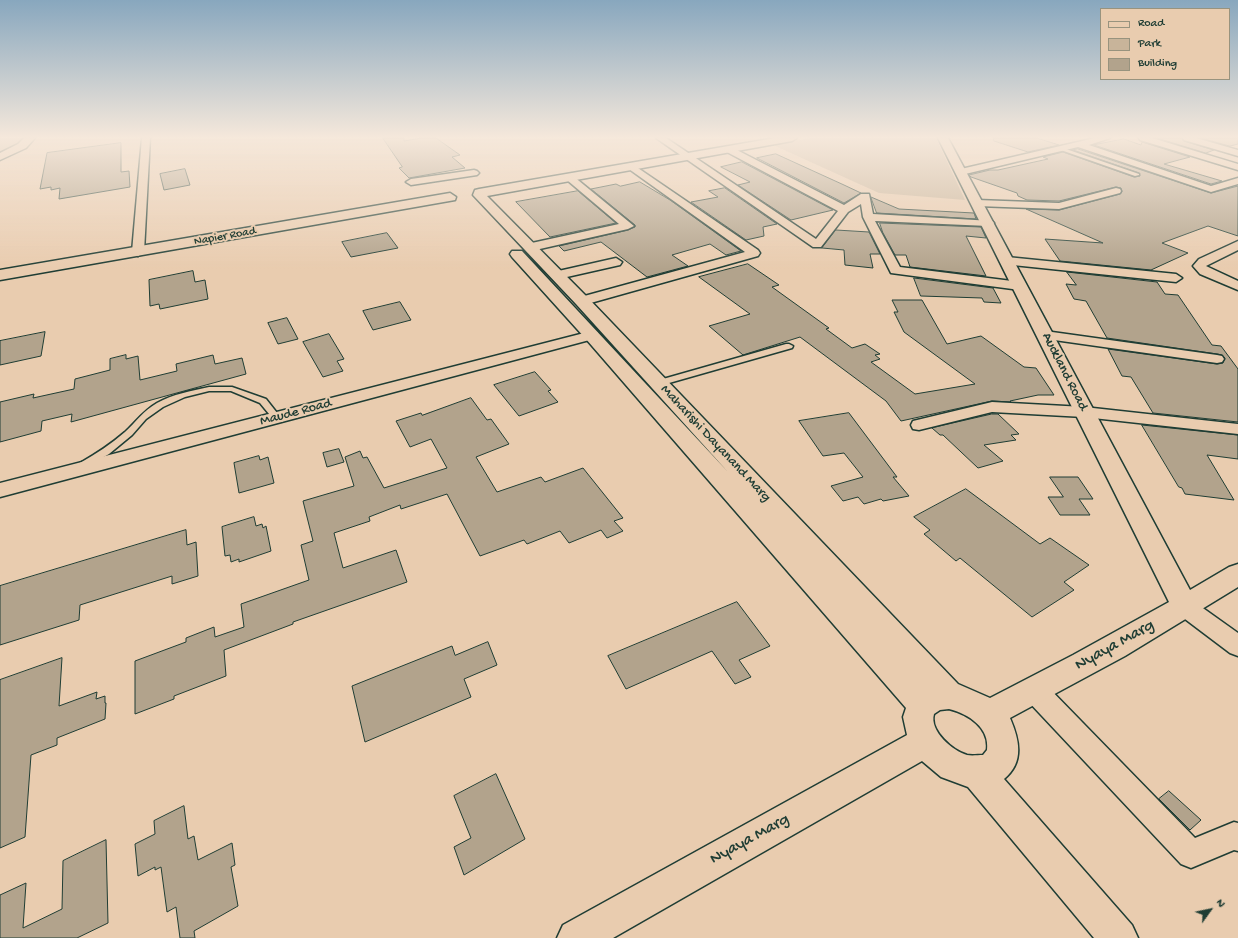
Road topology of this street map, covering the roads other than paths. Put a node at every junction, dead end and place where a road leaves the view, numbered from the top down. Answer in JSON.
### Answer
{"nodes":[{"id":1,"x":143,"y":182,"type":"edge"},
{"id":2,"x":452,"y":182,"type":"edge"},
{"id":3,"x":545,"y":182,"type":"edge"},
{"id":4,"x":575,"y":182,"type":"edge"},
{"id":5,"x":653,"y":182,"type":"edge"},
{"id":6,"x":726,"y":182,"type":"edge"},
{"id":7,"x":790,"y":182,"type":"edge"},
{"id":8,"x":965,"y":182,"type":"edge"},
{"id":9,"x":1189,"y":182,"type":"edge"},
{"id":10,"x":1234,"y":182,"type":"edge"},
{"id":11,"x":1116,"y":191,"type":"dead end"},
{"id":12,"x":464,"y":194,"type":"junction"},
{"id":13,"x":977,"y":203,"type":"junction"},
{"id":14,"x":844,"y":210,"type":"junction"},
{"id":15,"x":868,"y":217,"type":"junction"},
{"id":16,"x":988,"y":223,"type":"junction"},
{"id":17,"x":1238,"y":245,"type":"edge"},
{"id":18,"x":531,"y":247,"type":"junction"},
{"id":19,"x":138,"y":252,"type":"junction"},
{"id":20,"x":1006,"y":261,"type":"junction"},
{"id":21,"x":616,"y":262,"type":"dead end"},
{"id":22,"x":0,"y":275,"type":"edge"},
{"id":23,"x":558,"y":276,"type":"junction"},
{"id":24,"x":1176,"y":278,"type":"dead end"},
{"id":25,"x":1020,"y":286,"type":"junction"},
{"id":26,"x":1238,"y":286,"type":"edge"},
{"id":27,"x":582,"y":302,"type":"junction"},
{"id":28,"x":592,"y":335,"type":"junction"},
{"id":29,"x":1045,"y":336,"type":"junction"},
{"id":30,"x":789,"y":346,"type":"dead end"},
{"id":31,"x":1217,"y":359,"type":"dead end"},
{"id":32,"x":659,"y":383,"type":"junction"},
{"id":33,"x":1084,"y":412,"type":"junction"},
{"id":34,"x":277,"y":418,"type":"junction"},
{"id":35,"x":919,"y":425,"type":"dead end"},
{"id":36,"x":1238,"y":429,"type":"edge"},
{"id":37,"x":72,"y":472,"type":"junction"},
{"id":38,"x":0,"y":490,"type":"edge"},
{"id":39,"x":1238,"y":574,"type":"edge"},
{"id":40,"x":1185,"y":607,"type":"junction"},
{"id":41,"x":1238,"y":646,"type":"edge"},
{"id":42,"x":1035,"y":691,"type":"junction"},
{"id":43,"x":936,"y":700,"type":"junction"},
{"id":44,"x":988,"y":714,"type":"junction"},
{"id":45,"x":925,"y":742,"type":"junction"},
{"id":46,"x":977,"y":773,"type":"junction"},
{"id":47,"x":1238,"y":837,"type":"edge"},
{"id":48,"x":576,"y":938,"type":"edge"},
{"id":49,"x":1119,"y":938,"type":"edge"}],
"edges":[{"from":1,"to":19,"type":"street"},
{"from":2,"to":12,"type":"street"},
{"from":3,"to":12,"type":"street","name":"Napier Road"},
{"from":4,"to":18,"type":"street"},
{"from":5,"to":27,"type":"street"},
{"from":6,"to":14,"type":"street"},
{"from":7,"to":14,"type":"street"},
{"from":8,"to":13,"type":"street","name":"Auckland Road"},
{"from":9,"to":10,"type":"street"},
{"from":11,"to":13,"type":"street"},
{"from":12,"to":18,"type":"street","name":"Maharishi Dayanand Marg"},
{"from":12,"to":19,"type":"street","name":"Napier Road"},
{"from":12,"to":28,"type":"street","name":"Maharishi Dayanand Marg"},
{"from":13,"to":16,"type":"street","name":"Auckland Road"},
{"from":14,"to":15,"type":"street"},
{"from":15,"to":16,"type":"street"},
{"from":15,"to":25,"type":"street"},
{"from":16,"to":20,"type":"street","name":"Auckland Road"},
{"from":17,"to":26,"type":"street"},
{"from":18,"to":23,"type":"street","name":"Maharishi Dayanand Marg"},
{"from":19,"to":22,"type":"street","name":"Napier Road"},
{"from":20,"to":24,"type":"street"},
{"from":20,"to":25,"type":"street","name":"Auckland Road"},
{"from":21,"to":23,"type":"street"},
{"from":23,"to":27,"type":"street","name":"Maharishi Dayanand Marg"},
{"from":25,"to":29,"type":"street","name":"Auckland Road"},
{"from":27,"to":32,"type":"street","name":"Maharishi Dayanand Marg"},
{"from":28,"to":34,"type":"street","name":"Maude Road"},
{"from":28,"to":43,"type":"street","name":"Maharishi Dayanand Marg"},
{"from":29,"to":31,"type":"street"},
{"from":29,"to":33,"type":"street","name":"Auckland Road"},
{"from":30,"to":32,"type":"lane"},
{"from":32,"to":43,"type":"street","name":"Maharishi Dayanand Marg"},
{"from":33,"to":35,"type":"street"},
{"from":33,"to":36,"type":"street"},
{"from":33,"to":40,"type":"street","name":"Auckland Road"},
{"from":34,"to":37,"type":"street","name":"Maude Road"},
{"from":34,"to":37,"type":"lane"},
{"from":37,"to":38,"type":"street","name":"Maude Road"},
{"from":39,"to":40,"type":"street","name":"Nyaya Marg"},
{"from":40,"to":41,"type":"street"},
{"from":40,"to":42,"type":"street","name":"Nyaya Marg"},
{"from":42,"to":44,"type":"street","name":"Nyaya Marg"},
{"from":42,"to":47,"type":"street"},
{"from":43,"to":44,"type":"street"},
{"from":43,"to":45,"type":"street"},
{"from":44,"to":46,"type":"street"},
{"from":45,"to":46,"type":"street"},
{"from":45,"to":48,"type":"street","name":"Nyaya Marg"},
{"from":46,"to":49,"type":"street"}]}
